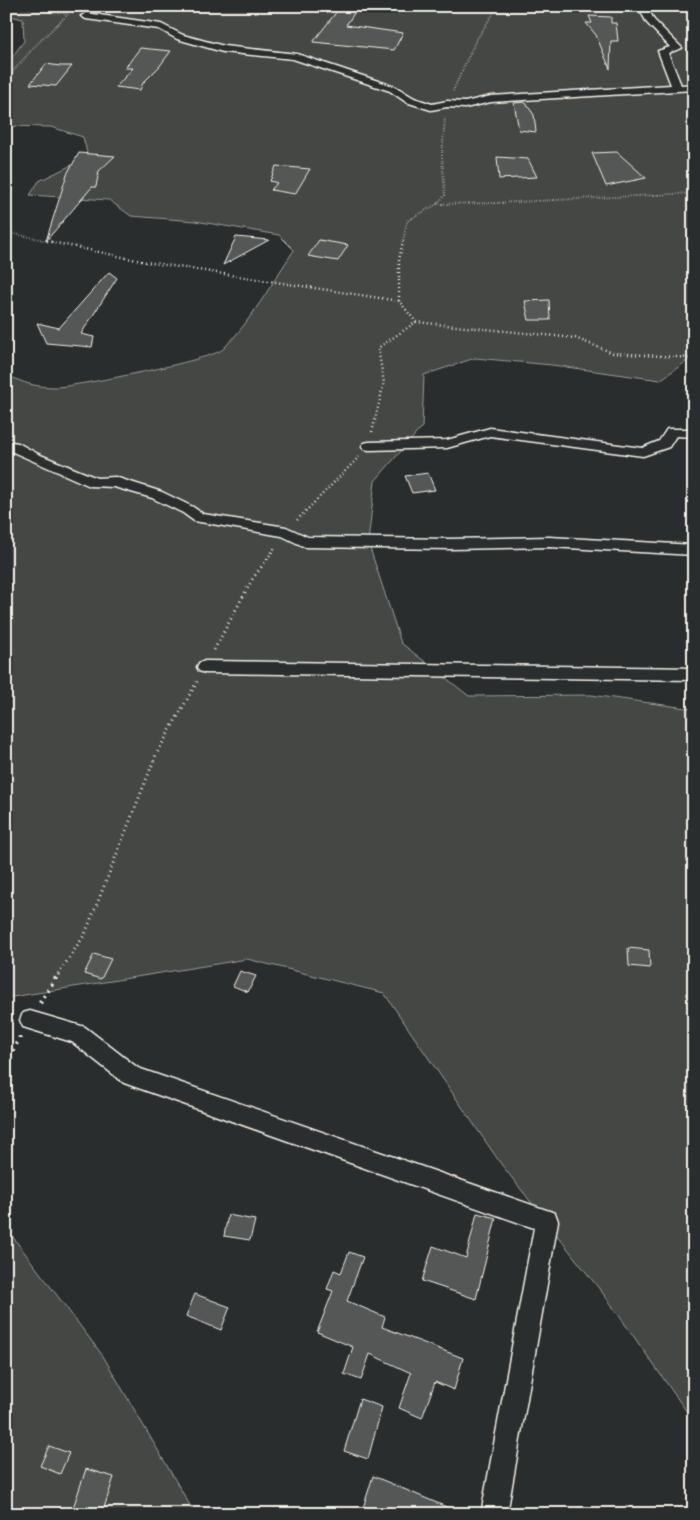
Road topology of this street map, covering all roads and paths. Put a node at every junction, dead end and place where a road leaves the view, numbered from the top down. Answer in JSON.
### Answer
{"nodes":[{"id":1,"x":6,"y":6,"type":"edge"},
{"id":2,"x":498,"y":6,"type":"edge"},
{"id":3,"x":642,"y":6,"type":"edge"},
{"id":4,"x":86,"y":16,"type":"dead end"},
{"id":5,"x":6,"y":80,"type":"edge"},
{"id":6,"x":694,"y":87,"type":"edge"},
{"id":7,"x":677,"y":88,"type":"junction"},
{"id":8,"x":447,"y":104,"type":"junction"},
{"id":9,"x":694,"y":193,"type":"edge"},
{"id":10,"x":437,"y":204,"type":"junction"},
{"id":11,"x":6,"y":232,"type":"edge"},
{"id":12,"x":399,"y":301,"type":"junction"},
{"id":13,"x":416,"y":322,"type":"junction"},
{"id":14,"x":694,"y":358,"type":"edge"},
{"id":15,"x":694,"y":433,"type":"edge"},
{"id":16,"x":6,"y":445,"type":"edge"},
{"id":17,"x":369,"y":446,"type":"junction"},
{"id":18,"x":286,"y":532,"type":"junction"},
{"id":19,"x":694,"y":550,"type":"edge"},
{"id":20,"x":205,"y":667,"type":"junction"},
{"id":21,"x":694,"y":674,"type":"edge"},
{"id":22,"x":30,"y":1020,"type":"junction"},
{"id":23,"x":6,"y":1062,"type":"edge"},
{"id":24,"x":494,"y":1514,"type":"edge"}],
"edges":[{"from":1,"to":5,"type":"path"},
{"from":2,"to":8,"type":"path"},
{"from":3,"to":7,"type":"street"},
{"from":4,"to":8,"type":"street"},
{"from":6,"to":7,"type":"street"},
{"from":7,"to":8,"type":"street"},
{"from":8,"to":10,"type":"path"},
{"from":9,"to":10,"type":"path"},
{"from":10,"to":12,"type":"path"},
{"from":11,"to":12,"type":"path"},
{"from":12,"to":13,"type":"path"},
{"from":13,"to":14,"type":"path"},
{"from":13,"to":17,"type":"path"},
{"from":15,"to":17,"type":"street"},
{"from":16,"to":18,"type":"street"},
{"from":17,"to":18,"type":"path"},
{"from":18,"to":19,"type":"street"},
{"from":18,"to":20,"type":"path"},
{"from":20,"to":21,"type":"street"},
{"from":20,"to":22,"type":"path"},
{"from":22,"to":23,"type":"path"},
{"from":22,"to":24,"type":"street"}]}
